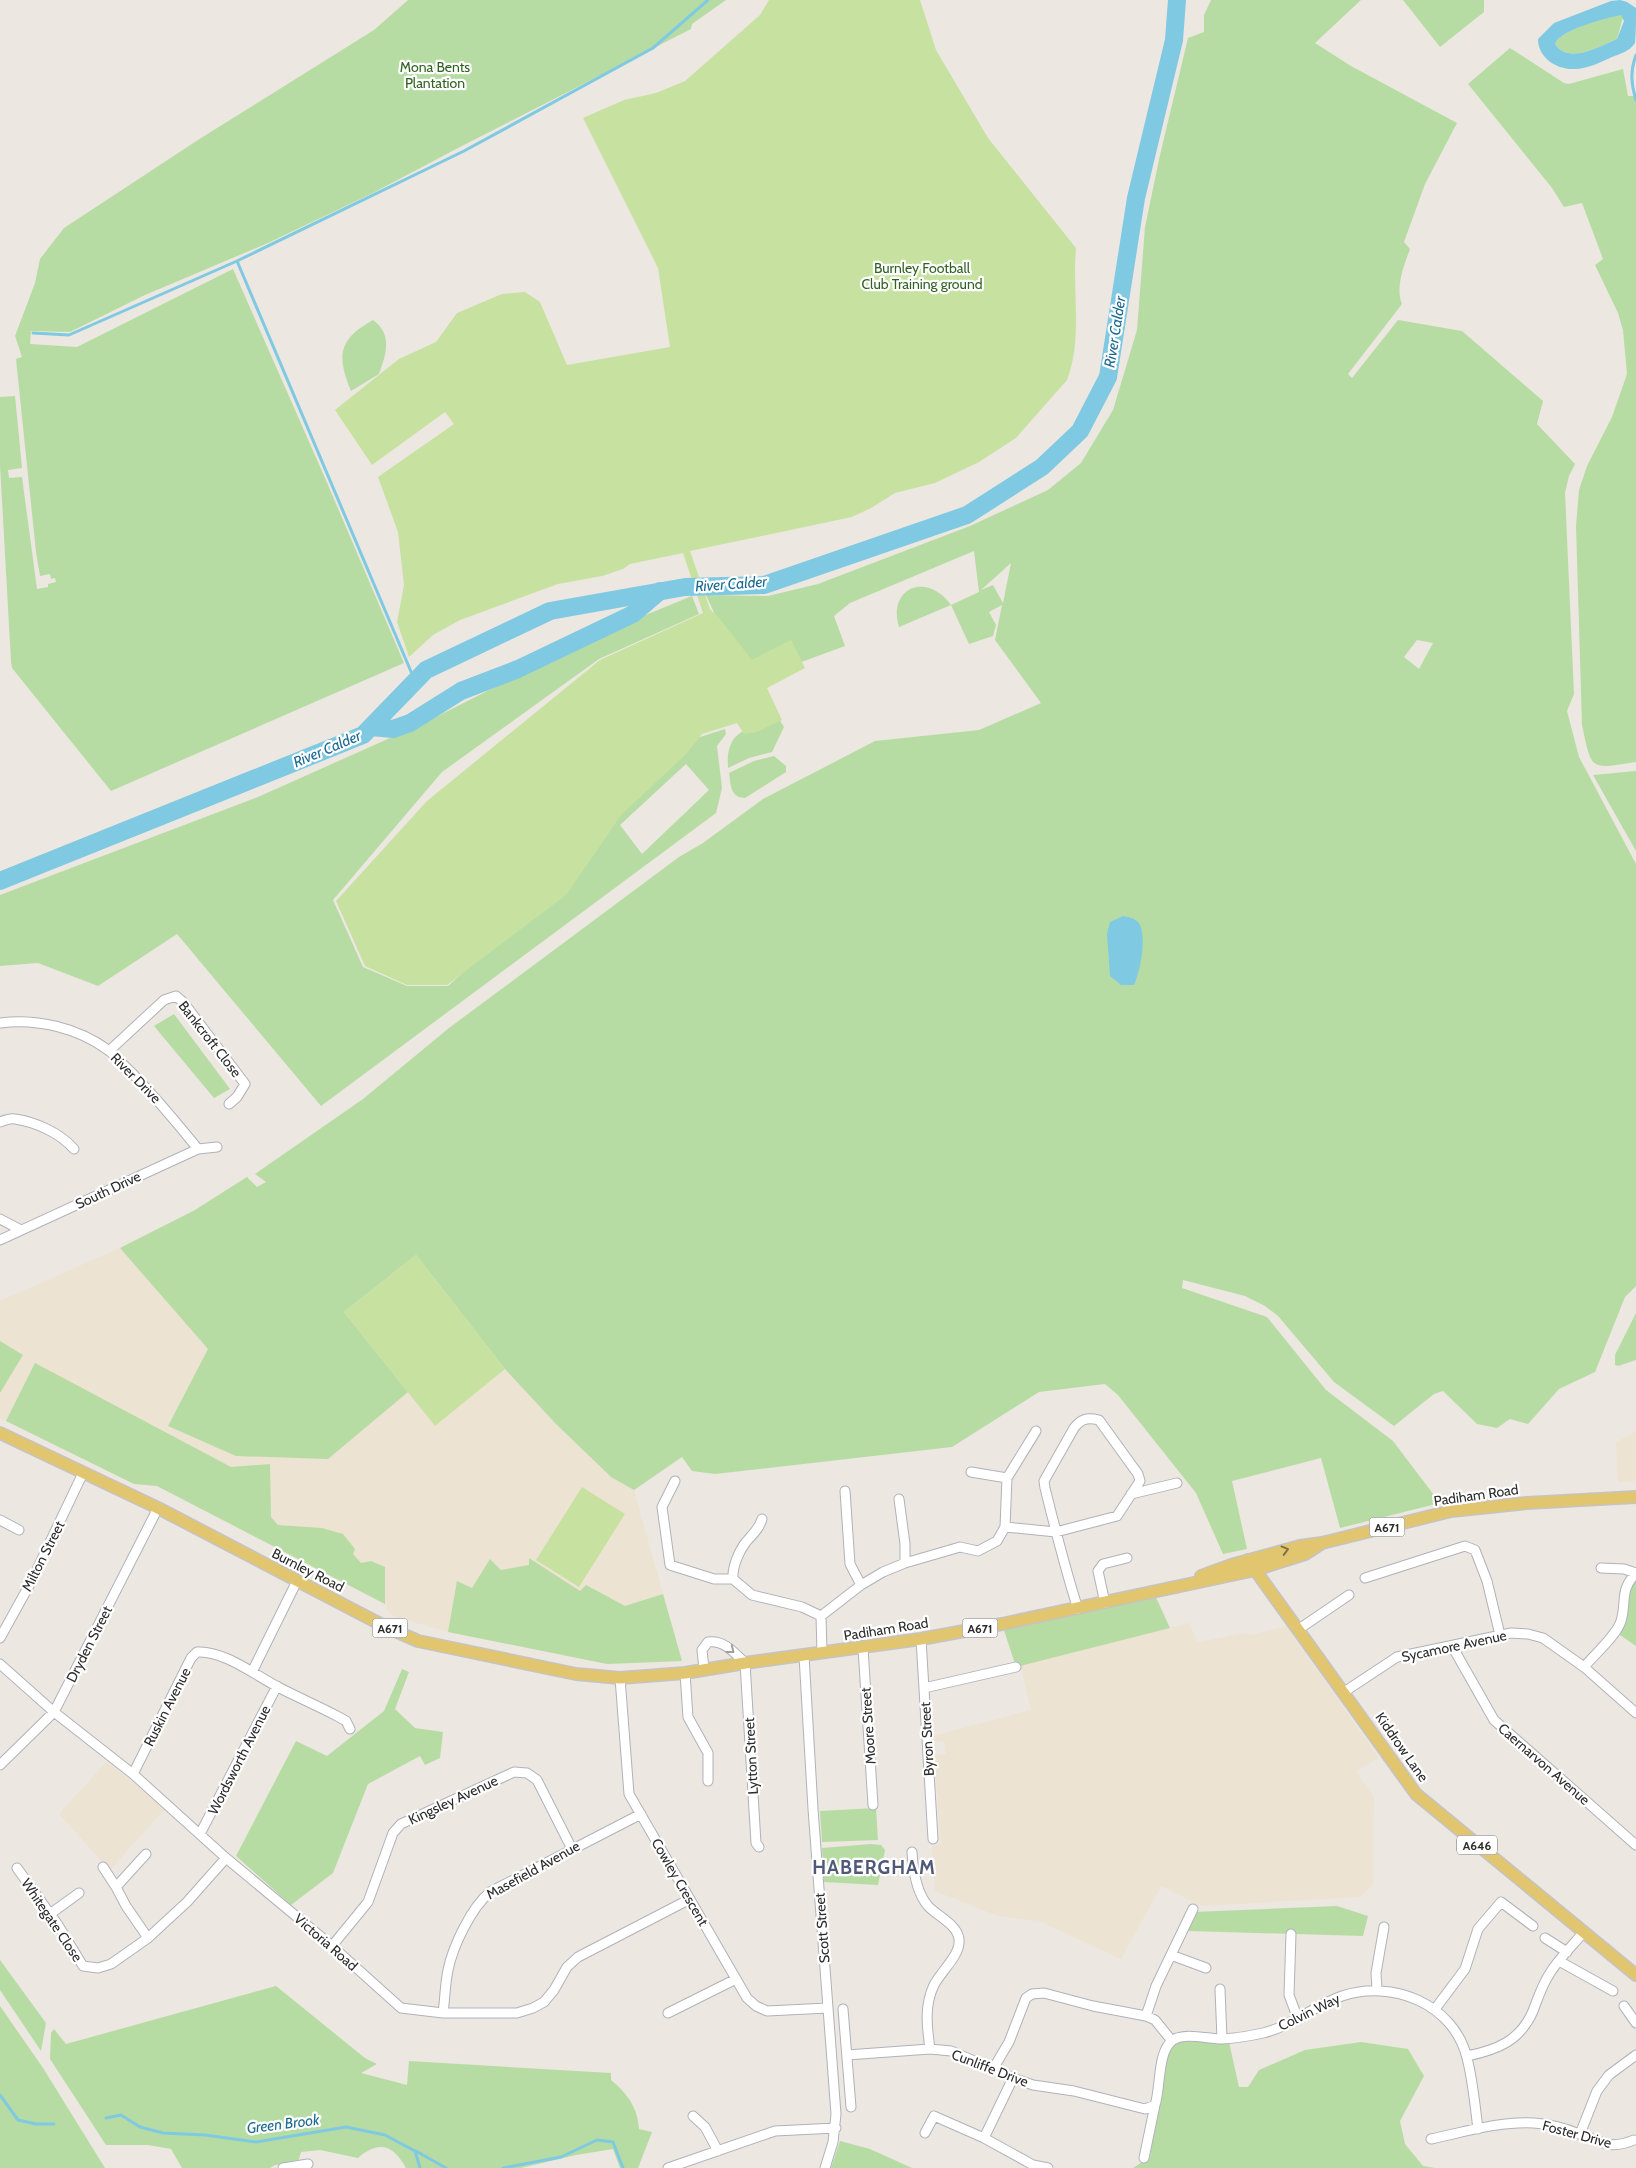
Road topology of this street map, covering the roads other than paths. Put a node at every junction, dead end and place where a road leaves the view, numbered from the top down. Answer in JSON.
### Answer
{"nodes":[{"id":1,"x":0,"y":1023,"type":"edge"},
{"id":2,"x":109,"y":1051,"type":"junction"},
{"id":3,"x":229,"y":1104,"type":"dead end"},
{"id":4,"x":0,"y":1122,"type":"edge"},
{"id":5,"x":217,"y":1147,"type":"dead end"},
{"id":6,"x":74,"y":1149,"type":"dead end"},
{"id":7,"x":198,"y":1149,"type":"junction"},
{"id":8,"x":0,"y":1219,"type":"edge"},
{"id":9,"x":21,"y":1230,"type":"junction"},
{"id":10,"x":0,"y":1240,"type":"edge"},
{"id":11,"x":1036,"y":1431,"type":"dead end"},
{"id":12,"x":0,"y":1432,"type":"edge"},
{"id":13,"x":971,"y":1472,"type":"dead end"},
{"id":14,"x":83,"y":1473,"type":"junction"},
{"id":15,"x":1008,"y":1478,"type":"junction"},
{"id":16,"x":675,"y":1481,"type":"dead end"},
{"id":17,"x":1178,"y":1483,"type":"dead end"},
{"id":18,"x":845,"y":1491,"type":"dead end"},
{"id":19,"x":1131,"y":1494,"type":"junction"},
{"id":20,"x":1636,"y":1497,"type":"edge"},
{"id":21,"x":899,"y":1499,"type":"dead end"},
{"id":22,"x":158,"y":1508,"type":"junction"},
{"id":23,"x":762,"y":1519,"type":"dead end"},
{"id":24,"x":0,"y":1520,"type":"edge"},
{"id":25,"x":1005,"y":1527,"type":"junction"},
{"id":26,"x":19,"y":1530,"type":"dead end"},
{"id":27,"x":1056,"y":1532,"type":"junction"},
{"id":28,"x":1127,"y":1558,"type":"dead end"},
{"id":29,"x":905,"y":1563,"type":"junction"},
{"id":30,"x":1251,"y":1565,"type":"junction"},
{"id":31,"x":1601,"y":1568,"type":"dead end"},
{"id":32,"x":1636,"y":1573,"type":"edge"},
{"id":33,"x":1365,"y":1578,"type":"dead end"},
{"id":34,"x":733,"y":1579,"type":"junction"},
{"id":35,"x":297,"y":1581,"type":"junction"},
{"id":36,"x":861,"y":1585,"type":"junction"},
{"id":37,"x":1349,"y":1595,"type":"dead end"},
{"id":38,"x":1105,"y":1603,"type":"junction"},
{"id":39,"x":1078,"y":1609,"type":"junction"},
{"id":40,"x":821,"y":1616,"type":"junction"},
{"id":41,"x":1299,"y":1629,"type":"junction"},
{"id":42,"x":1500,"y":1635,"type":"junction"},
{"id":43,"x":0,"y":1638,"type":"edge"},
{"id":44,"x":921,"y":1639,"type":"junction"},
{"id":45,"x":1452,"y":1646,"type":"junction"},
{"id":46,"x":863,"y":1648,"type":"junction"},
{"id":47,"x":822,"y":1653,"type":"junction"},
{"id":48,"x":804,"y":1656,"type":"junction"},
{"id":49,"x":745,"y":1662,"type":"junction"},
{"id":50,"x":0,"y":1664,"type":"edge"},
{"id":51,"x":1016,"y":1667,"type":"dead end"},
{"id":52,"x":1584,"y":1667,"type":"junction"},
{"id":53,"x":704,"y":1669,"type":"junction"},
{"id":54,"x":252,"y":1672,"type":"junction"},
{"id":55,"x":685,"y":1673,"type":"junction"},
{"id":56,"x":620,"y":1678,"type":"junction"},
{"id":57,"x":277,"y":1686,"type":"junction"},
{"id":58,"x":924,"y":1688,"type":"junction"},
{"id":59,"x":1344,"y":1692,"type":"junction"},
{"id":60,"x":54,"y":1712,"type":"junction"},
{"id":61,"x":1636,"y":1713,"type":"edge"},
{"id":62,"x":350,"y":1729,"type":"dead end"},
{"id":63,"x":0,"y":1765,"type":"edge"},
{"id":64,"x":133,"y":1774,"type":"junction"},
{"id":65,"x":708,"y":1781,"type":"dead end"},
{"id":66,"x":873,"y":1805,"type":"dead end"},
{"id":67,"x":640,"y":1814,"type":"junction"},
{"id":68,"x":200,"y":1834,"type":"junction"},
{"id":69,"x":933,"y":1839,"type":"dead end"},
{"id":70,"x":1636,"y":1845,"type":"edge"},
{"id":71,"x":760,"y":1847,"type":"dead end"},
{"id":72,"x":572,"y":1849,"type":"junction"},
{"id":73,"x":912,"y":1852,"type":"dead end"},
{"id":74,"x":146,"y":1854,"type":"dead end"},
{"id":75,"x":226,"y":1858,"type":"junction"},
{"id":76,"x":103,"y":1867,"type":"dead end"},
{"id":77,"x":17,"y":1868,"type":"dead end"},
{"id":78,"x":116,"y":1887,"type":"junction"},
{"id":79,"x":79,"y":1893,"type":"dead end"},
{"id":80,"x":690,"y":1899,"type":"junction"},
{"id":81,"x":1194,"y":1909,"type":"dead end"},
{"id":82,"x":50,"y":1914,"type":"junction"},
{"id":83,"x":1533,"y":1926,"type":"dead end"},
{"id":84,"x":1384,"y":1927,"type":"dead end"},
{"id":85,"x":1584,"y":1932,"type":"junction"},
{"id":86,"x":1291,"y":1934,"type":"dead end"},
{"id":87,"x":148,"y":1938,"type":"junction"},
{"id":88,"x":1545,"y":1938,"type":"dead end"},
{"id":89,"x":332,"y":1946,"type":"junction"},
{"id":90,"x":1567,"y":1952,"type":"junction"},
{"id":91,"x":1171,"y":1955,"type":"junction"},
{"id":92,"x":1559,"y":1961,"type":"junction"},
{"id":93,"x":1206,"y":1968,"type":"dead end"},
{"id":94,"x":1636,"y":1974,"type":"edge"},
{"id":95,"x":736,"y":1979,"type":"junction"},
{"id":96,"x":1220,"y":1988,"type":"dead end"},
{"id":97,"x":1377,"y":1989,"type":"junction"},
{"id":98,"x":1613,"y":1991,"type":"dead end"},
{"id":99,"x":1624,"y":2006,"type":"dead end"},
{"id":100,"x":828,"y":2008,"type":"junction"},
{"id":101,"x":843,"y":2009,"type":"dead end"},
{"id":102,"x":1435,"y":2009,"type":"junction"},
{"id":103,"x":443,"y":2013,"type":"junction"},
{"id":104,"x":668,"y":2013,"type":"dead end"},
{"id":105,"x":1146,"y":2016,"type":"junction"},
{"id":106,"x":1298,"y":2019,"type":"junction"},
{"id":107,"x":1636,"y":2023,"type":"edge"},
{"id":108,"x":1222,"y":2039,"type":"junction"},
{"id":109,"x":1172,"y":2041,"type":"junction"},
{"id":110,"x":930,"y":2049,"type":"junction"},
{"id":111,"x":847,"y":2055,"type":"junction"},
{"id":112,"x":1636,"y":2055,"type":"edge"},
{"id":113,"x":1467,"y":2056,"type":"junction"},
{"id":114,"x":993,"y":2069,"type":"junction"},
{"id":115,"x":1012,"y":2078,"type":"junction"},
{"id":116,"x":1156,"y":2103,"type":"junction"},
{"id":117,"x":851,"y":2107,"type":"dead end"},
{"id":118,"x":693,"y":2116,"type":"dead end"},
{"id":119,"x":710,"y":2119,"type":"dead end"},
{"id":120,"x":705,"y":2127,"type":"junction"},
{"id":121,"x":836,"y":2128,"type":"junction"},
{"id":122,"x":1478,"y":2129,"type":"junction"},
{"id":123,"x":925,"y":2134,"type":"dead end"},
{"id":124,"x":1580,"y":2134,"type":"junction"},
{"id":125,"x":984,"y":2138,"type":"junction"},
{"id":126,"x":1432,"y":2140,"type":"dead end"},
{"id":127,"x":1634,"y":2140,"type":"dead end"},
{"id":128,"x":718,"y":2151,"type":"junction"},
{"id":129,"x":1144,"y":2158,"type":"dead end"},
{"id":130,"x":308,"y":2164,"type":"dead end"},
{"id":131,"x":283,"y":2168,"type":"edge"},
{"id":132,"x":668,"y":2168,"type":"edge"},
{"id":133,"x":825,"y":2168,"type":"edge"},
{"id":134,"x":1048,"y":2168,"type":"edge"}],
"edges":[{"from":1,"to":2,"type":"street","name":"River Drive"},
{"from":2,"to":3,"type":"street","name":"Bankcroft Close"},
{"from":2,"to":7,"type":"street","name":"River Drive"},
{"from":4,"to":6,"type":"street"},
{"from":5,"to":7,"type":"street","name":"South Drive"},
{"from":7,"to":9,"type":"street","name":"South Drive"},
{"from":8,"to":9,"type":"street"},
{"from":9,"to":10,"type":"street","name":"South Drive"},
{"from":11,"to":15,"type":"street"},
{"from":12,"to":14,"type":"main road","name":"Burnley Road","number":"A671"},
{"from":13,"to":15,"type":"street"},
{"from":14,"to":22,"type":"main road","name":"Burnley Road","number":"A671"},
{"from":14,"to":43,"type":"street","name":"Milton Street"},
{"from":15,"to":25,"type":"street"},
{"from":16,"to":34,"type":"street"},
{"from":17,"to":19,"type":"street"},
{"from":18,"to":36,"type":"street"},
{"from":19,"to":27,"type":"street"},
{"from":19,"to":27,"type":"street"},
{"from":20,"to":30,"type":"main road","name":"Padiham Road","number":"A671"},
{"from":21,"to":29,"type":"street"},
{"from":22,"to":35,"type":"main road","name":"Burnley Road","number":"A671"},
{"from":22,"to":60,"type":"street","name":"Dryden Street"},
{"from":23,"to":34,"type":"street"},
{"from":24,"to":26,"type":"street"},
{"from":25,"to":27,"type":"street"},
{"from":25,"to":29,"type":"street"},
{"from":27,"to":39,"type":"street"},
{"from":28,"to":38,"type":"street"},
{"from":29,"to":36,"type":"street"},
{"from":30,"to":38,"type":"main road","name":"Padiham Road","number":"A671"},
{"from":30,"to":41,"type":"main road","name":"Kiddrow Lane","number":"A646"},
{"from":31,"to":32,"type":"street"},
{"from":32,"to":52,"type":"street"},
{"from":33,"to":42,"type":"street"},
{"from":34,"to":40,"type":"street"},
{"from":35,"to":54,"type":"street"},
{"from":35,"to":56,"type":"main road","name":"Burnley Road","number":"A671"},
{"from":36,"to":40,"type":"street"},
{"from":37,"to":41,"type":"street"},
{"from":38,"to":39,"type":"main road","name":"Padiham Road","number":"A671"},
{"from":39,"to":44,"type":"main road","name":"Padiham Road","number":"A671"},
{"from":40,"to":47,"type":"street"},
{"from":41,"to":59,"type":"main road","name":"Kiddrow Lane","number":"A646"},
{"from":42,"to":45,"type":"street","name":"Sycamore Avenue"},
{"from":42,"to":52,"type":"street","name":"Sycamore Avenue"},
{"from":44,"to":46,"type":"main road","name":"Padiham Road","number":"A671"},
{"from":44,"to":58,"type":"street","name":"Byron Street"},
{"from":45,"to":59,"type":"street","name":"Sycamore Avenue"},
{"from":45,"to":70,"type":"street","name":"Caernarvon Avenue"},
{"from":46,"to":47,"type":"main road","name":"Padiham Road","number":"A671"},
{"from":46,"to":66,"type":"street","name":"Moore Street"},
{"from":47,"to":48,"type":"main road","name":"Padiham Road","number":"A671"},
{"from":48,"to":49,"type":"main road","name":"Padiham Road","number":"A671"},
{"from":48,"to":100,"type":"street","name":"Scott Street"},
{"from":49,"to":53,"type":"main road","name":"Padiham Road","number":"A671"},
{"from":53,"to":49,"type":"street","one_way":true},
{"from":49,"to":71,"type":"street","name":"Lytton Street"},
{"from":50,"to":60,"type":"street","name":"Victoria Road"},
{"from":51,"to":58,"type":"street"},
{"from":52,"to":61,"type":"street","name":"Sycamore Avenue"},
{"from":53,"to":55,"type":"main road","name":"Padiham Road","number":"A671"},
{"from":54,"to":57,"type":"street"},
{"from":54,"to":64,"type":"street","name":"Ruskin Avenue"},
{"from":55,"to":56,"type":"main road","name":"Padiham Road","number":"A671"},
{"from":55,"to":65,"type":"street"},
{"from":56,"to":67,"type":"street","name":"Cowley Crescent"},
{"from":57,"to":62,"type":"street"},
{"from":57,"to":68,"type":"street","name":"Wordsworth Avenue"},
{"from":58,"to":69,"type":"street","name":"Byron Street"},
{"from":59,"to":85,"type":"main road","name":"Kiddrow Lane","number":"A646"},
{"from":60,"to":63,"type":"street","name":"Dryden Street"},
{"from":60,"to":64,"type":"street","name":"Victoria Road"},
{"from":64,"to":68,"type":"street","name":"Victoria Road"},
{"from":67,"to":72,"type":"street","name":"Masefield Avenue"},
{"from":67,"to":80,"type":"street","name":"Cowley Crescent"},
{"from":68,"to":75,"type":"street","name":"Victoria Road"},
{"from":72,"to":89,"type":"street","name":"Kingsley Avenue"},
{"from":72,"to":103,"type":"street","name":"Masefield Avenue"},
{"from":73,"to":110,"type":"street"},
{"from":74,"to":78,"type":"street"},
{"from":75,"to":87,"type":"street","name":"Whitegate Close"},
{"from":75,"to":89,"type":"street","name":"Victoria Road"},
{"from":76,"to":78,"type":"street"},
{"from":77,"to":82,"type":"street","name":"Whitegate Close"},
{"from":78,"to":87,"type":"street"},
{"from":79,"to":82,"type":"street"},
{"from":80,"to":95,"type":"street","name":"Cowley Crescent"},
{"from":80,"to":103,"type":"street","name":"Victoria Road"},
{"from":81,"to":91,"type":"street"},
{"from":82,"to":87,"type":"street","name":"Whitegate Close"},
{"from":83,"to":102,"type":"street"},
{"from":84,"to":97,"type":"street"},
{"from":85,"to":90,"type":"street"},
{"from":85,"to":94,"type":"main road","name":"Kiddrow Lane","number":"A646"},
{"from":86,"to":106,"type":"street"},
{"from":88,"to":90,"type":"street"},
{"from":89,"to":103,"type":"street","name":"Victoria Road"},
{"from":90,"to":92,"type":"street"},
{"from":91,"to":93,"type":"street"},
{"from":91,"to":105,"type":"street"},
{"from":92,"to":98,"type":"street"},
{"from":92,"to":113,"type":"street"},
{"from":95,"to":100,"type":"street","name":"Cowley Crescent"},
{"from":95,"to":104,"type":"street"},
{"from":96,"to":108,"type":"street"},
{"from":97,"to":102,"type":"street","name":"Colvin Way"},
{"from":97,"to":106,"type":"street","name":"Colvin Way"},
{"from":99,"to":107,"type":"street"},
{"from":100,"to":121,"type":"street","name":"Scott Street"},
{"from":101,"to":111,"type":"street"},
{"from":102,"to":113,"type":"street","name":"Colvin Way"},
{"from":105,"to":109,"type":"street"},
{"from":105,"to":114,"type":"street"},
{"from":106,"to":108,"type":"street","name":"Colvin Way"},
{"from":108,"to":109,"type":"street","name":"Colvin Way"},
{"from":109,"to":116,"type":"street"},
{"from":110,"to":111,"type":"street","name":"Cunliffe Drive"},
{"from":110,"to":114,"type":"street","name":"Cunliffe Drive"},
{"from":111,"to":117,"type":"street"},
{"from":112,"to":124,"type":"street"},
{"from":113,"to":122,"type":"street","name":"Colvin Way"},
{"from":114,"to":115,"type":"street","name":"Cunliffe Drive"},
{"from":115,"to":116,"type":"street","name":"Cunliffe Drive"},
{"from":115,"to":125,"type":"street"},
{"from":116,"to":129,"type":"street"},
{"from":118,"to":120,"type":"street"},
{"from":119,"to":120,"type":"street"},
{"from":120,"to":128,"type":"street"},
{"from":121,"to":128,"type":"street"},
{"from":121,"to":133,"type":"street","name":"Scott Street"},
{"from":122,"to":124,"type":"street","name":"Foster Drive"},
{"from":122,"to":126,"type":"street","name":"Foster Drive"},
{"from":123,"to":125,"type":"street"},
{"from":124,"to":127,"type":"street","name":"Foster Drive"},
{"from":125,"to":134,"type":"street"},
{"from":128,"to":132,"type":"street"},
{"from":130,"to":131,"type":"street"}]}
